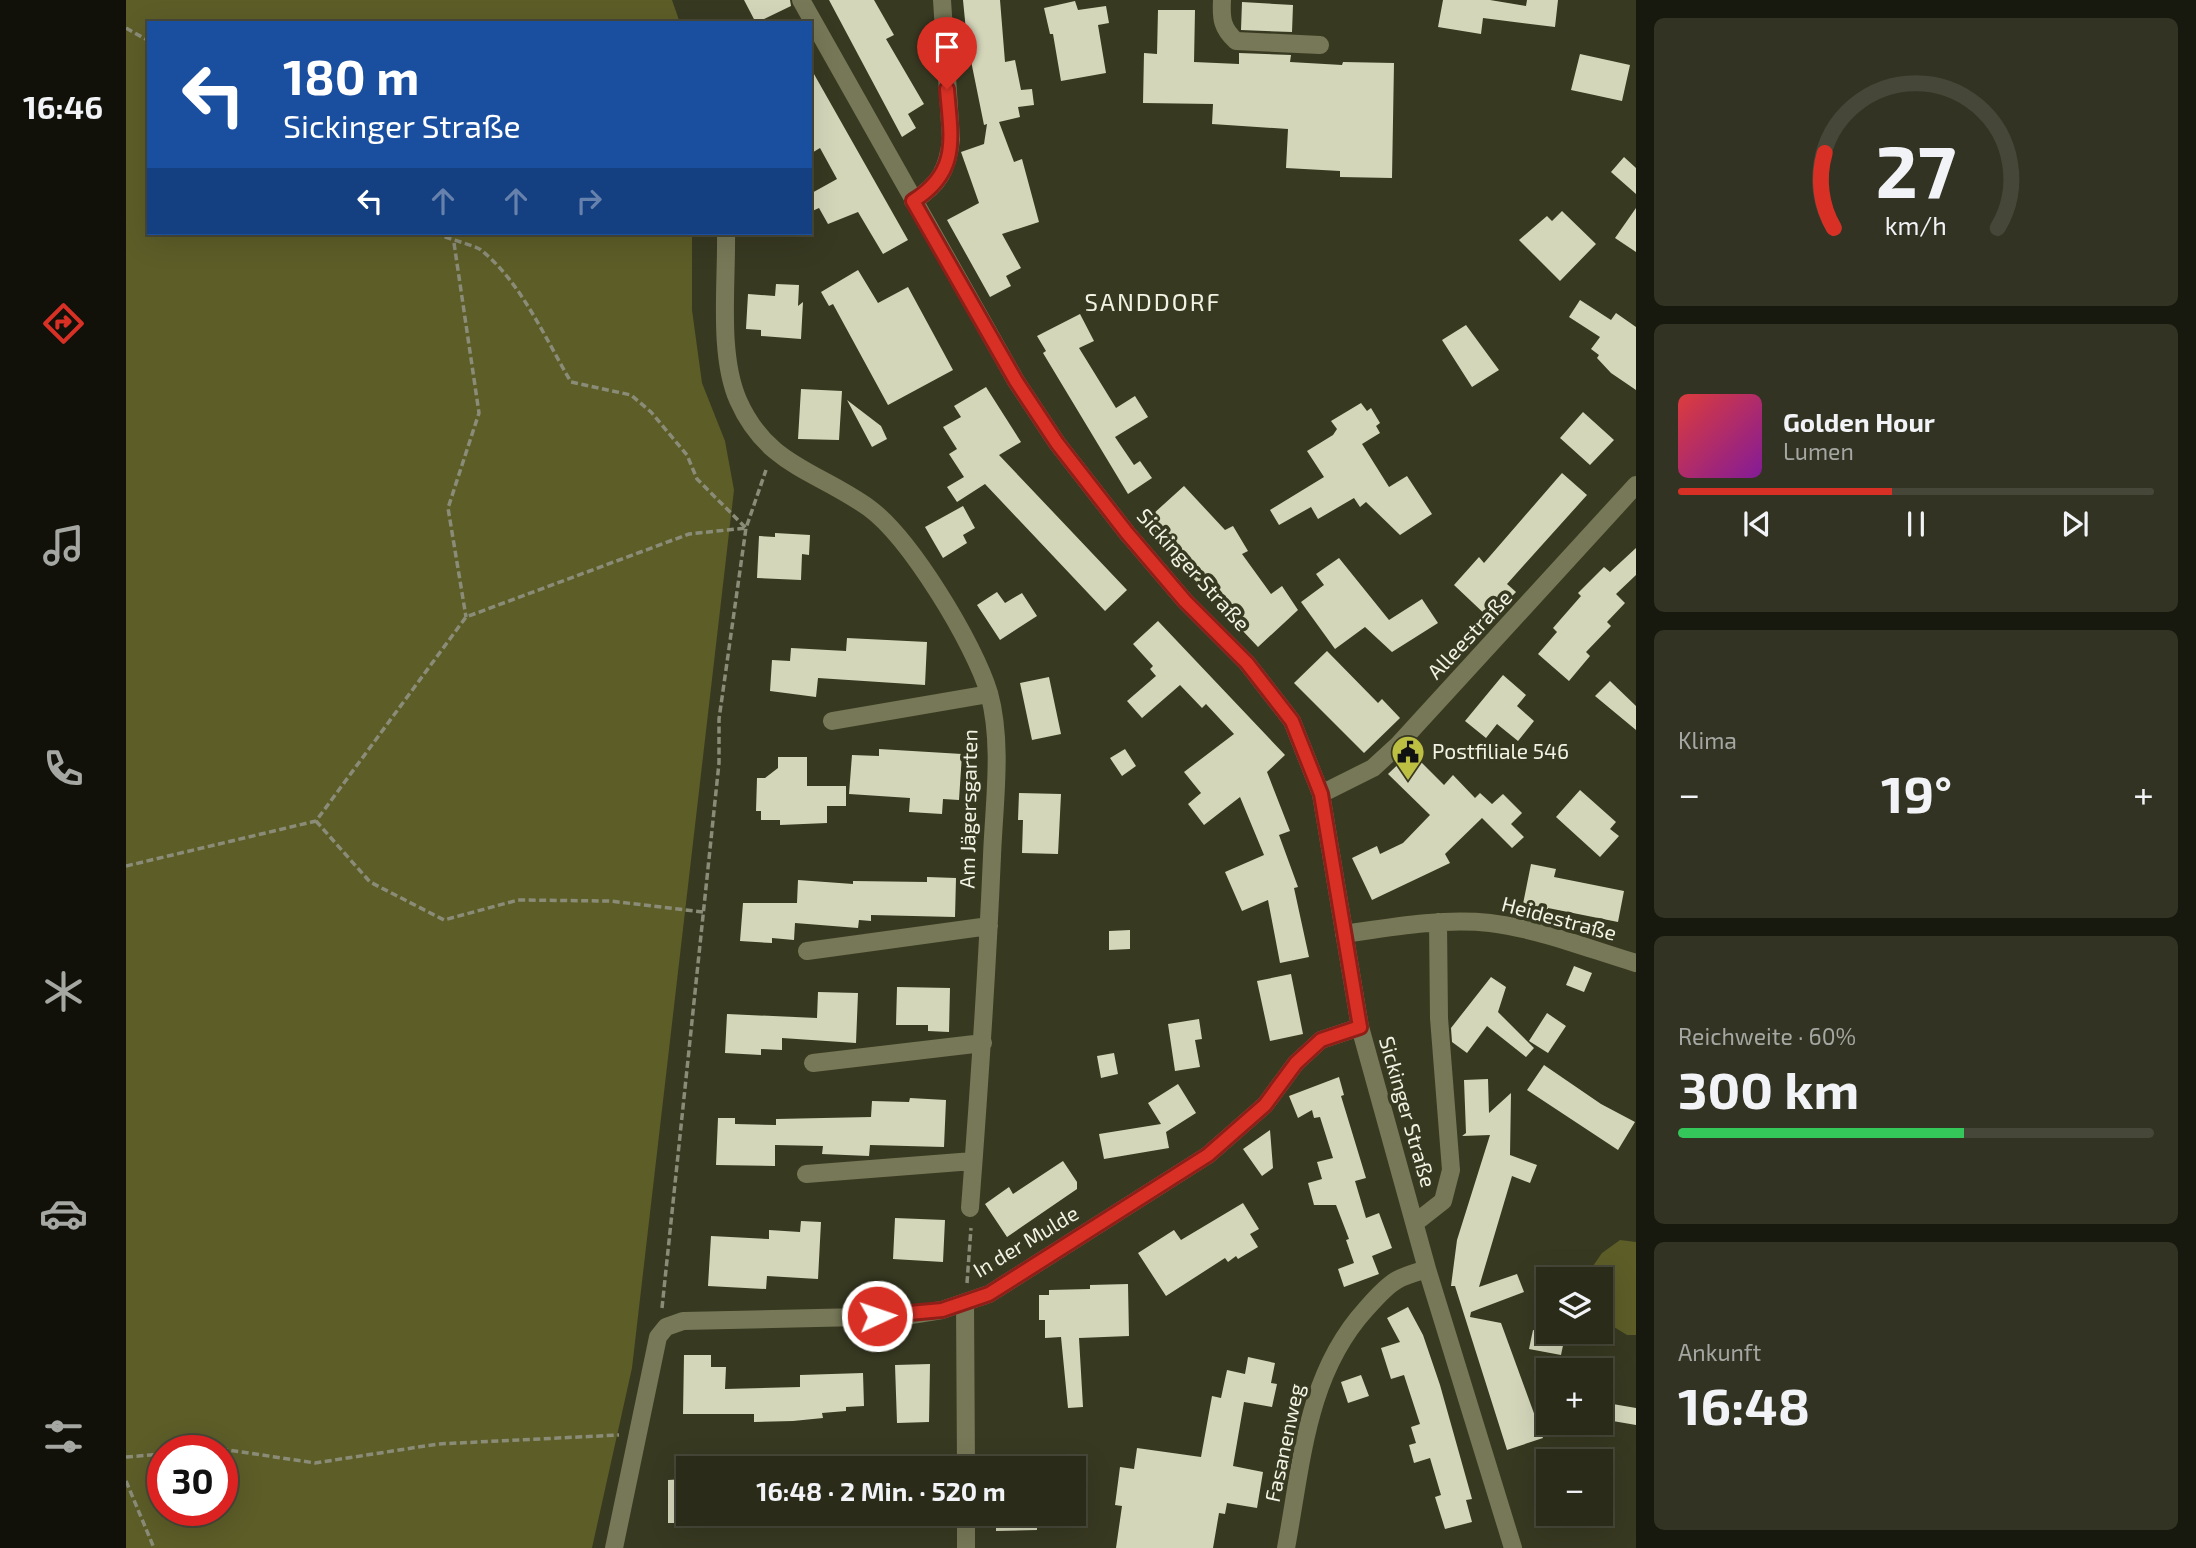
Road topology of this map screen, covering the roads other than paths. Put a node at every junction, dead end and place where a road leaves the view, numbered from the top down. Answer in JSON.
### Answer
{"nodes":[{"id":1,"x":801,"y":0,"type":"edge"},
{"id":2,"x":942,"y":0,"type":"edge"},
{"id":3,"x":1222,"y":0,"type":"edge"},
{"id":4,"x":810,"y":21,"type":"edge"},
{"id":5,"x":814,"y":32,"type":"edge"},
{"id":6,"x":1320,"y":45,"type":"dead end"},
{"id":7,"x":913,"y":201,"type":"junction"},
{"id":8,"x":726,"y":235,"type":"edge"},
{"id":9,"x":1636,"y":485,"type":"edge"},
{"id":10,"x":989,"y":694,"type":"junction"},
{"id":11,"x":832,"y":721,"type":"dead end"},
{"id":12,"x":1321,"y":794,"type":"junction"},
{"id":13,"x":1438,"y":922,"type":"junction"},
{"id":14,"x":989,"y":926,"type":"junction"},
{"id":15,"x":1344,"y":934,"type":"junction"},
{"id":16,"x":807,"y":951,"type":"dead end"},
{"id":17,"x":1636,"y":963,"type":"edge"},
{"id":18,"x":1360,"y":1027,"type":"junction"},
{"id":19,"x":983,"y":1043,"type":"junction"},
{"id":20,"x":813,"y":1063,"type":"dead end"},
{"id":21,"x":973,"y":1161,"type":"junction"},
{"id":22,"x":806,"y":1174,"type":"dead end"},
{"id":23,"x":970,"y":1208,"type":"road end"},
{"id":24,"x":1415,"y":1223,"type":"junction"},
{"id":25,"x":1427,"y":1269,"type":"junction"},
{"id":26,"x":965,"y":1303,"type":"junction"},
{"id":27,"x":966,"y":1456,"type":"edge"},
{"id":28,"x":966,"y":1526,"type":"edge"},
{"id":29,"x":614,"y":1548,"type":"edge"},
{"id":30,"x":967,"y":1548,"type":"edge"},
{"id":31,"x":1286,"y":1548,"type":"edge"},
{"id":32,"x":1513,"y":1548,"type":"edge"}],
"edges":[{"from":1,"to":4,"type":"street","name":"Sickinger Straße"},
{"from":2,"to":7,"type":"street"},
{"from":3,"to":6,"type":"street"},
{"from":5,"to":7,"type":"street","name":"Sickinger Straße"},
{"from":7,"to":12,"type":"street","name":"Sickinger Straße"},
{"from":8,"to":10,"type":"street","name":"Am Jägersgarten"},
{"from":9,"to":12,"type":"street","name":"Alleestraße"},
{"from":10,"to":11,"type":"street","name":"Am Jägersgarten"},
{"from":10,"to":14,"type":"street","name":"Am Jägersgarten"},
{"from":12,"to":15,"type":"street","name":"Sickinger Straße"},
{"from":13,"to":15,"type":"street","name":"Heidestraße"},
{"from":13,"to":17,"type":"street","name":"Heidestraße"},
{"from":13,"to":24,"type":"street","name":"Sickinger Straße"},
{"from":14,"to":16,"type":"street"},
{"from":14,"to":19,"type":"street","name":"Am Jägersgarten"},
{"from":15,"to":18,"type":"street","name":"Sickinger Straße"},
{"from":18,"to":24,"type":"street","name":"Sickinger Straße"},
{"from":18,"to":26,"type":"street","name":"In der Mulde"},
{"from":19,"to":20,"type":"street"},
{"from":19,"to":21,"type":"street","name":"Am Jägersgarten"},
{"from":21,"to":22,"type":"street"},
{"from":21,"to":23,"type":"street","name":"Am Jägersgarten"},
{"from":24,"to":25,"type":"street","name":"Sickinger Straße"},
{"from":25,"to":31,"type":"street","name":"Fasanenweg"},
{"from":25,"to":32,"type":"street","name":"Sickinger Straße"},
{"from":26,"to":27,"type":"street"},
{"from":26,"to":29,"type":"street","name":"In der Mulde"},
{"from":28,"to":30,"type":"street"}]}
